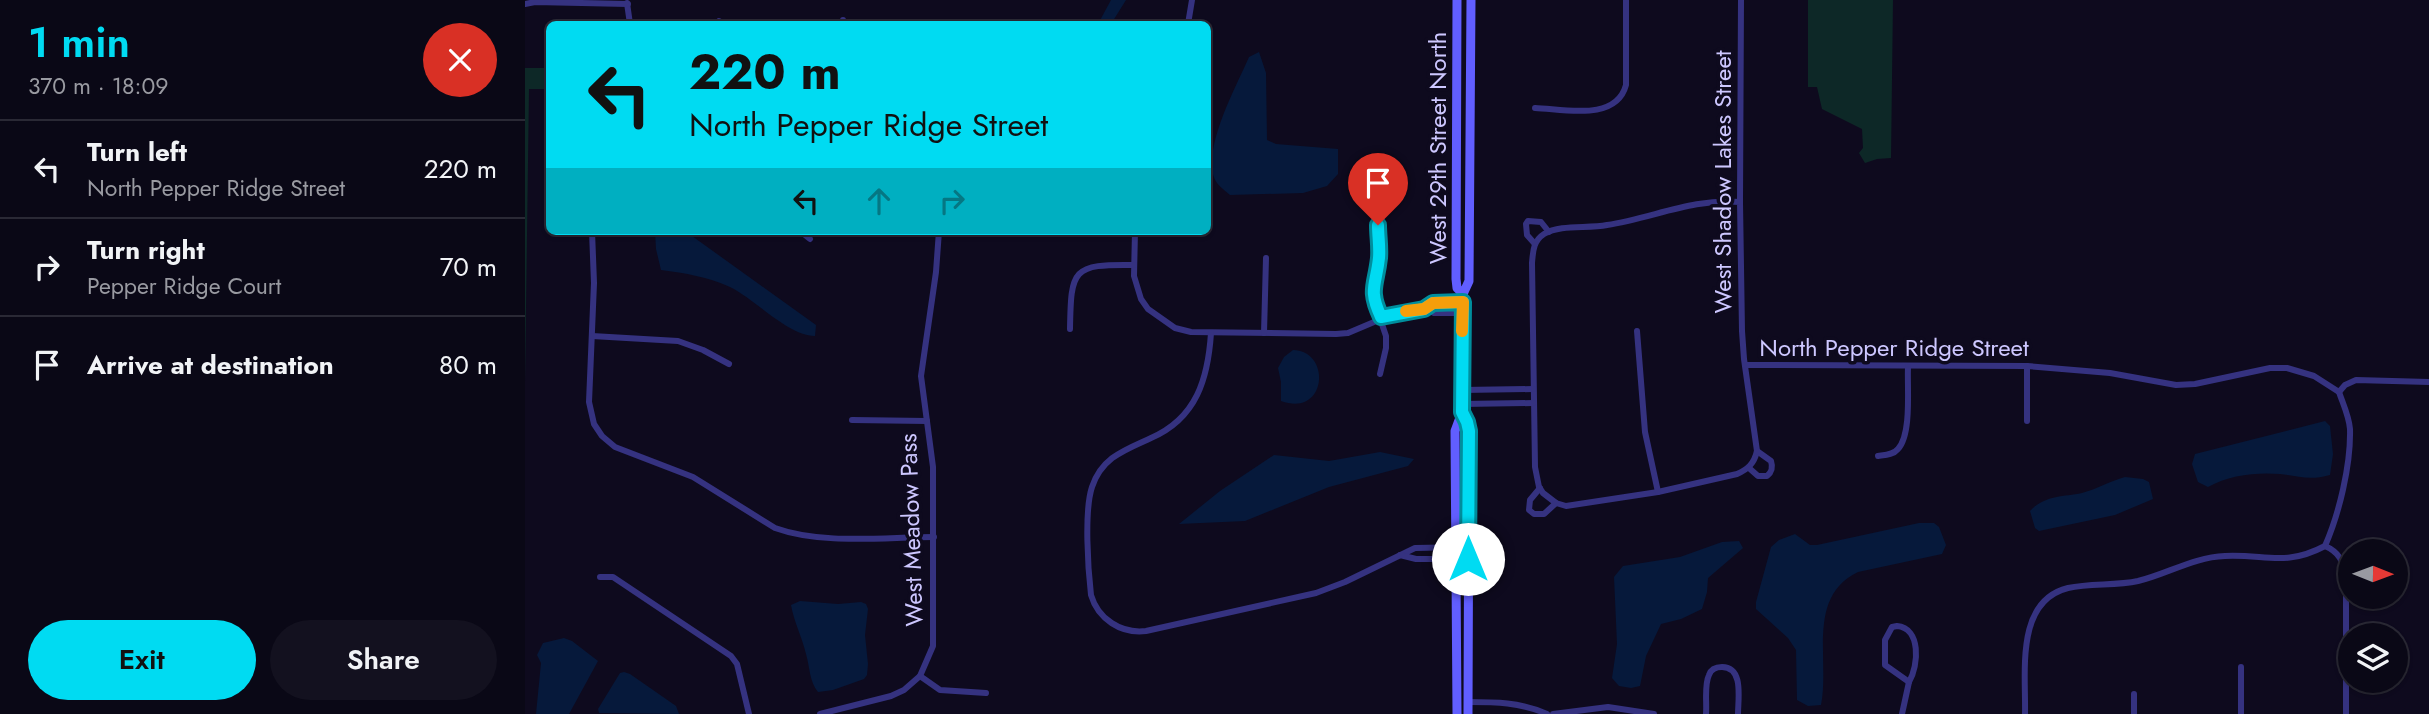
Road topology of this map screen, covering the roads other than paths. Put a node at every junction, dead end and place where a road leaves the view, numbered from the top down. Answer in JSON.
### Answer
{"nodes":[{"id":1,"x":1192,"y":0,"type":"edge"},
{"id":2,"x":1457,"y":0,"type":"edge"},
{"id":3,"x":1471,"y":0,"type":"edge"},
{"id":4,"x":1626,"y":0,"type":"edge"},
{"id":5,"x":1741,"y":0,"type":"edge"},
{"id":6,"x":628,"y":1,"type":"edge"},
{"id":7,"x":525,"y":4,"type":"edge"},
{"id":8,"x":629,"y":21,"type":"edge"},
{"id":9,"x":1188,"y":21,"type":"edge"},
{"id":10,"x":1457,"y":108,"type":"junction"},
{"id":11,"x":1469,"y":108,"type":"junction"},
{"id":12,"x":1535,"y":108,"type":"dead end"},
{"id":13,"x":1740,"y":202,"type":"junction"},
{"id":14,"x":1378,"y":225,"type":"dead end"},
{"id":15,"x":1549,"y":232,"type":"junction"},
{"id":16,"x":592,"y":235,"type":"edge"},
{"id":17,"x":805,"y":235,"type":"edge"},
{"id":18,"x":939,"y":235,"type":"edge"},
{"id":19,"x":1135,"y":235,"type":"edge"},
{"id":20,"x":810,"y":239,"type":"dead end"},
{"id":21,"x":1535,"y":244,"type":"junction"},
{"id":22,"x":1266,"y":258,"type":"dead end"},
{"id":23,"x":1134,"y":265,"type":"junction"},
{"id":24,"x":1463,"y":298,"type":"junction"},
{"id":25,"x":1424,"y":309,"type":"junction"},
{"id":26,"x":1462,"y":313,"type":"junction"},
{"id":27,"x":1381,"y":317,"type":"junction"},
{"id":28,"x":1070,"y":329,"type":"dead end"},
{"id":29,"x":1637,"y":331,"type":"dead end"},
{"id":30,"x":1211,"y":333,"type":"junction"},
{"id":31,"x":1264,"y":333,"type":"junction"},
{"id":32,"x":592,"y":336,"type":"junction"},
{"id":33,"x":729,"y":364,"type":"dead end"},
{"id":34,"x":1745,"y":365,"type":"junction"},
{"id":35,"x":2027,"y":366,"type":"junction"},
{"id":36,"x":1908,"y":367,"type":"junction"},
{"id":37,"x":1380,"y":374,"type":"dead end"},
{"id":38,"x":2429,"y":382,"type":"edge"},
{"id":39,"x":1533,"y":389,"type":"junction"},
{"id":40,"x":1462,"y":390,"type":"junction"},
{"id":41,"x":2339,"y":392,"type":"junction"},
{"id":42,"x":1533,"y":403,"type":"junction"},
{"id":43,"x":1462,"y":408,"type":"junction"},
{"id":44,"x":852,"y":420,"type":"dead end"},
{"id":45,"x":927,"y":421,"type":"junction"},
{"id":46,"x":2027,"y":421,"type":"dead end"},
{"id":47,"x":1757,"y":451,"type":"junction"},
{"id":48,"x":1878,"y":456,"type":"dead end"},
{"id":49,"x":1749,"y":468,"type":"junction"},
{"id":50,"x":1541,"y":488,"type":"junction"},
{"id":51,"x":1658,"y":492,"type":"junction"},
{"id":52,"x":1556,"y":503,"type":"junction"},
{"id":53,"x":934,"y":537,"type":"junction"},
{"id":54,"x":2325,"y":546,"type":"junction"},
{"id":55,"x":1468,"y":547,"type":"junction"},
{"id":56,"x":1430,"y":548,"type":"junction"},
{"id":57,"x":1455,"y":548,"type":"junction"},
{"id":58,"x":1400,"y":555,"type":"junction"},
{"id":59,"x":1430,"y":559,"type":"junction"},
{"id":60,"x":1455,"y":559,"type":"junction"},
{"id":61,"x":1468,"y":559,"type":"junction"},
{"id":62,"x":600,"y":577,"type":"dead end"},
{"id":63,"x":2241,"y":667,"type":"dead end"},
{"id":64,"x":920,"y":676,"type":"junction"},
{"id":65,"x":1909,"y":682,"type":"junction"},
{"id":66,"x":986,"y":693,"type":"dead end"},
{"id":67,"x":2134,"y":694,"type":"dead end"},
{"id":68,"x":1457,"y":702,"type":"junction"},
{"id":69,"x":1468,"y":702,"type":"junction"},
{"id":70,"x":749,"y":714,"type":"edge"},
{"id":71,"x":820,"y":714,"type":"edge"},
{"id":72,"x":1457,"y":714,"type":"edge"},
{"id":73,"x":1468,"y":714,"type":"edge"},
{"id":74,"x":1547,"y":714,"type":"edge"},
{"id":75,"x":1553,"y":714,"type":"edge"},
{"id":76,"x":1654,"y":714,"type":"edge"},
{"id":77,"x":1706,"y":714,"type":"edge"},
{"id":78,"x":1738,"y":714,"type":"edge"},
{"id":79,"x":1902,"y":714,"type":"edge"},
{"id":80,"x":2025,"y":714,"type":"edge"},
{"id":81,"x":2134,"y":714,"type":"edge"},
{"id":82,"x":2241,"y":714,"type":"edge"},
{"id":83,"x":2346,"y":714,"type":"edge"}],
"edges":[{"from":1,"to":9,"type":"street"},
{"from":2,"to":10,"type":"main road","name":"West 29th Street North"},
{"from":3,"to":11,"type":"main road","name":"West 29th Street North"},
{"from":4,"to":12,"type":"street"},
{"from":5,"to":13,"type":"street","name":"West Shadow Lakes Street"},
{"from":6,"to":7,"type":"street"},
{"from":6,"to":8,"type":"street"},
{"from":10,"to":11,"type":"main road"},
{"from":10,"to":24,"type":"main road","name":"West 29th Street North"},
{"from":11,"to":24,"type":"main road","name":"West 29th Street North"},
{"from":13,"to":15,"type":"street"},
{"from":13,"to":34,"type":"street","name":"West Shadow Lakes Street"},
{"from":14,"to":27,"type":"street"},
{"from":15,"to":21,"type":"street"},
{"from":15,"to":21,"type":"street"},
{"from":16,"to":32,"type":"street"},
{"from":17,"to":20,"type":"street"},
{"from":18,"to":45,"type":"street","name":"West Meadow Pass"},
{"from":19,"to":23,"type":"street"},
{"from":21,"to":39,"type":"street"},
{"from":22,"to":31,"type":"street"},
{"from":23,"to":28,"type":"street"},
{"from":23,"to":30,"type":"street"},
{"from":24,"to":25,"type":"street"},
{"from":24,"to":26,"type":"main road","name":"West 29th Street North"},
{"from":25,"to":26,"type":"street"},
{"from":25,"to":27,"type":"street"},
{"from":26,"to":40,"type":"main road","name":"West 29th Street North"},
{"from":27,"to":31,"type":"street"},
{"from":27,"to":37,"type":"street"},
{"from":29,"to":51,"type":"street"},
{"from":30,"to":31,"type":"street"},
{"from":30,"to":58,"type":"street"},
{"from":32,"to":33,"type":"street"},
{"from":32,"to":53,"type":"street"},
{"from":34,"to":36,"type":"street","name":"North Pepper Ridge Street"},
{"from":34,"to":47,"type":"street","name":"North Pepper Ridge Street"},
{"from":35,"to":36,"type":"street","name":"North Pepper Ridge Street"},
{"from":35,"to":41,"type":"street","name":"North Pepper Ridge Street"},
{"from":35,"to":46,"type":"street"},
{"from":36,"to":48,"type":"street"},
{"from":38,"to":41,"type":"street"},
{"from":39,"to":40,"type":"street"},
{"from":39,"to":42,"type":"street"},
{"from":40,"to":43,"type":"main road","name":"West 29th Street North"},
{"from":41,"to":54,"type":"street"},
{"from":42,"to":43,"type":"street"},
{"from":42,"to":50,"type":"street"},
{"from":43,"to":55,"type":"main road","name":"West 29th Street North"},
{"from":43,"to":57,"type":"main road","name":"West 29th Street North"},
{"from":44,"to":45,"type":"street"},
{"from":45,"to":53,"type":"street","name":"West Meadow Pass"},
{"from":47,"to":49,"type":"street"},
{"from":47,"to":49,"type":"street","name":"North Pepper Ridge Street"},
{"from":49,"to":51,"type":"street"},
{"from":50,"to":52,"type":"street"},
{"from":50,"to":52,"type":"street"},
{"from":51,"to":52,"type":"street"},
{"from":53,"to":64,"type":"street","name":"West Meadow Pass"},
{"from":54,"to":80,"type":"street"},
{"from":54,"to":83,"type":"street"},
{"from":55,"to":57,"type":"street"},
{"from":55,"to":61,"type":"main road","name":"West 29th Street North"},
{"from":56,"to":57,"type":"street"},
{"from":56,"to":58,"type":"street"},
{"from":56,"to":59,"type":"street"},
{"from":57,"to":60,"type":"main road","name":"West 29th Street North"},
{"from":58,"to":59,"type":"street"},
{"from":59,"to":60,"type":"street"},
{"from":60,"to":61,"type":"street"},
{"from":60,"to":68,"type":"main road","name":"West 29th Street North"},
{"from":61,"to":69,"type":"main road","name":"West 29th Street North"},
{"from":62,"to":70,"type":"street"},
{"from":63,"to":82,"type":"street"},
{"from":64,"to":66,"type":"street"},
{"from":64,"to":71,"type":"street"},
{"from":65,"to":65,"type":"street"},
{"from":65,"to":79,"type":"street"},
{"from":67,"to":81,"type":"street"},
{"from":68,"to":69,"type":"street"},
{"from":68,"to":72,"type":"main road","name":"West 29th Street North"},
{"from":69,"to":73,"type":"main road","name":"West 29th Street North"},
{"from":69,"to":74,"type":"street"},
{"from":75,"to":76,"type":"street"},
{"from":77,"to":78,"type":"street"}]}
